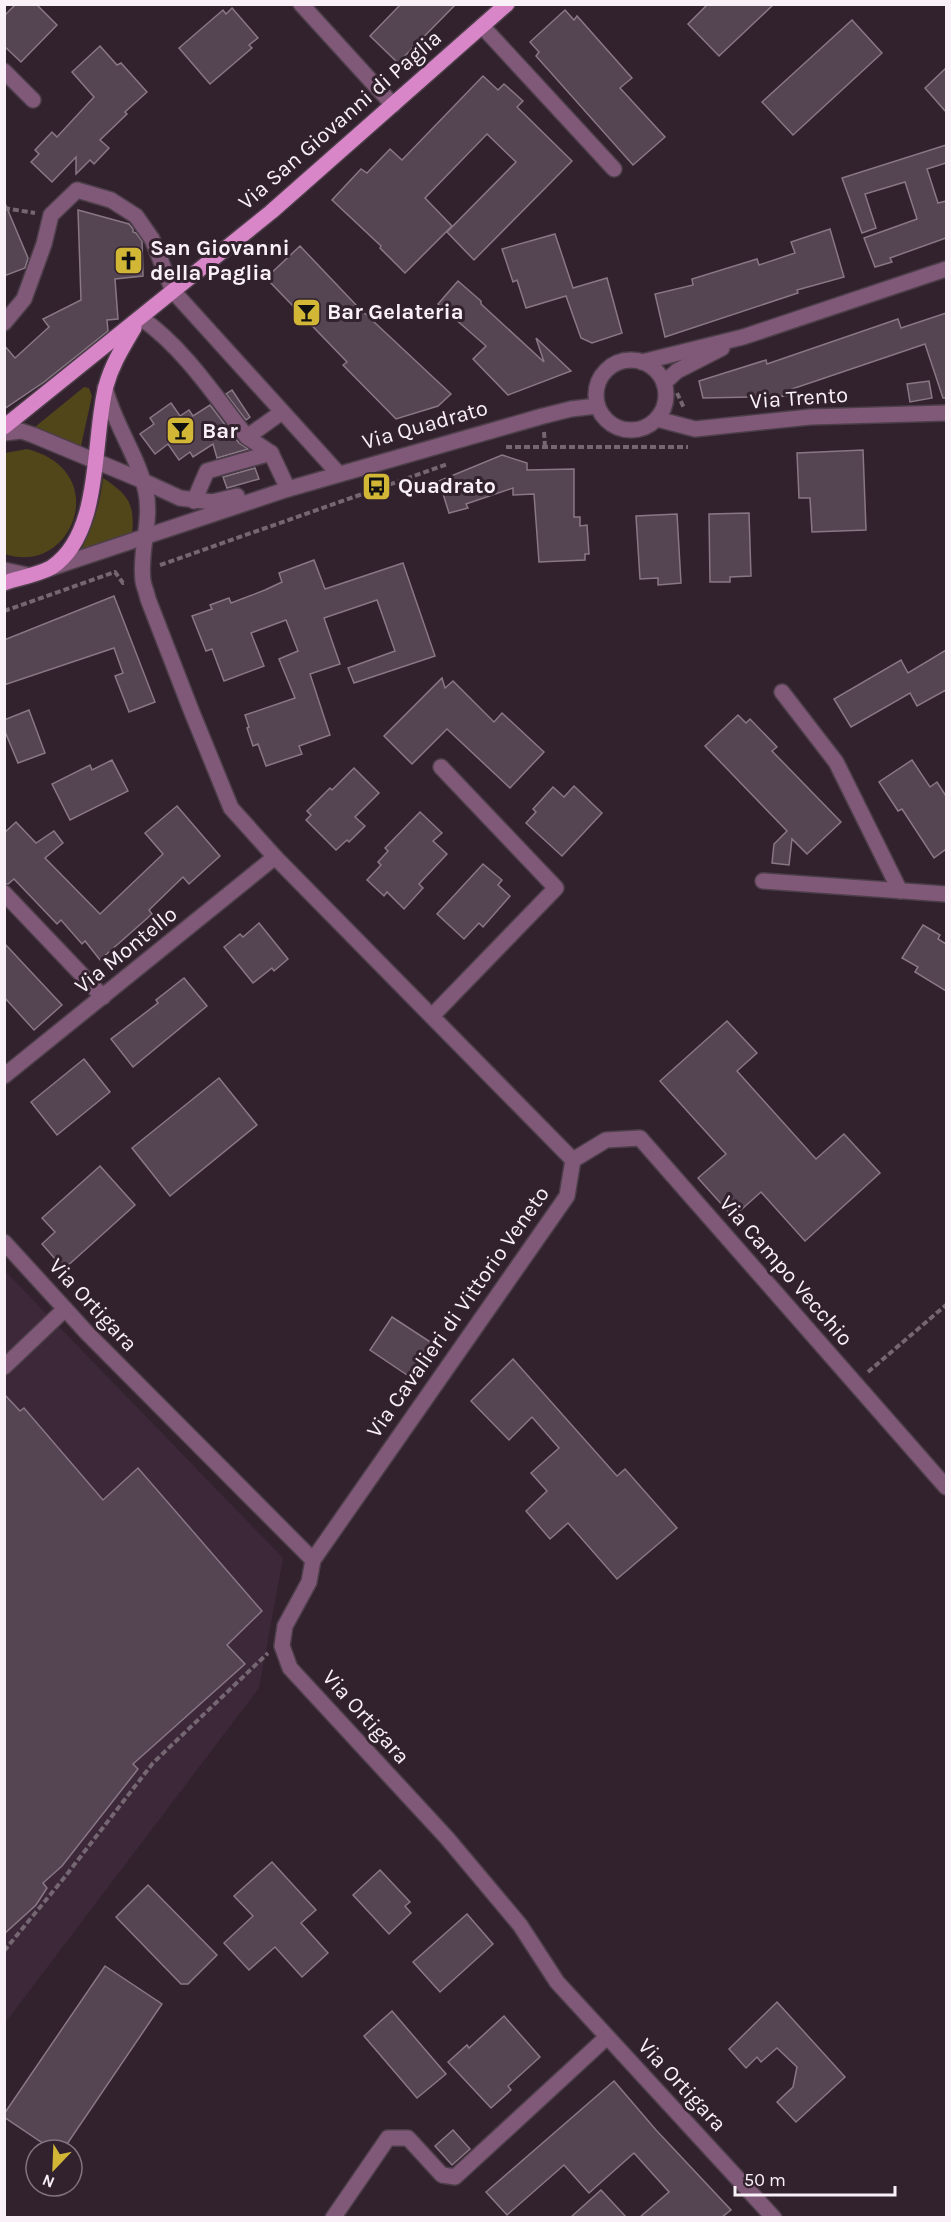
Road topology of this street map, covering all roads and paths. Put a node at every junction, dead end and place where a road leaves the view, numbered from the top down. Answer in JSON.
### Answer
{"nodes":[{"id":1,"x":301,"y":4,"type":"edge"},
{"id":2,"x":507,"y":4,"type":"edge"},
{"id":3,"x":482,"y":26,"type":"junction"},
{"id":4,"x":4,"y":71,"type":"edge"},
{"id":5,"x":33,"y":100,"type":"dead end"},
{"id":6,"x":393,"y":105,"type":"junction"},
{"id":7,"x":614,"y":169,"type":"dead end"},
{"id":8,"x":4,"y":208,"type":"edge"},
{"id":9,"x":51,"y":215,"type":"junction"},
{"id":10,"x":946,"y":269,"type":"edge"},
{"id":11,"x":173,"y":291,"type":"junction"},
{"id":12,"x":141,"y":318,"type":"junction"},
{"id":13,"x":4,"y":323,"type":"edge"},
{"id":14,"x":743,"y":337,"type":"junction"},
{"id":15,"x":642,"y":362,"type":"junction"},
{"id":16,"x":677,"y":371,"type":"junction"},
{"id":17,"x":664,"y":383,"type":"junction"},
{"id":18,"x":105,"y":388,"type":"junction"},
{"id":19,"x":597,"y":406,"type":"junction"},
{"id":20,"x":282,"y":412,"type":"junction"},
{"id":21,"x":946,"y":413,"type":"edge"},
{"id":22,"x":657,"y":419,"type":"junction"},
{"id":23,"x":4,"y":427,"type":"edge"},
{"id":24,"x":695,"y":429,"type":"junction"},
{"id":25,"x":4,"y":433,"type":"edge"},
{"id":26,"x":247,"y":437,"type":"junction"},
{"id":27,"x":498,"y":447,"type":"dead end"},
{"id":28,"x":271,"y":453,"type":"junction"},
{"id":29,"x":95,"y":460,"type":"junction"},
{"id":30,"x":453,"y":462,"type":"dead end"},
{"id":31,"x":338,"y":473,"type":"junction"},
{"id":32,"x":141,"y":480,"type":"junction"},
{"id":33,"x":288,"y":489,"type":"junction"},
{"id":34,"x":267,"y":495,"type":"junction"},
{"id":35,"x":194,"y":501,"type":"junction"},
{"id":36,"x":147,"y":534,"type":"junction"},
{"id":37,"x":51,"y":568,"type":"junction"},
{"id":38,"x":4,"y":570,"type":"edge"},
{"id":39,"x":27,"y":575,"type":"junction"},
{"id":40,"x":143,"y":580,"type":"junction"},
{"id":41,"x":4,"y":583,"type":"edge"},
{"id":42,"x":4,"y":611,"type":"edge"},
{"id":43,"x":782,"y":693,"type":"dead end"},
{"id":44,"x":441,"y":767,"type":"dead end"},
{"id":45,"x":274,"y":857,"type":"junction"},
{"id":46,"x":763,"y":881,"type":"dead end"},
{"id":47,"x":900,"y":891,"type":"junction"},
{"id":48,"x":4,"y":893,"type":"edge"},
{"id":49,"x":946,"y":894,"type":"edge"},
{"id":50,"x":103,"y":997,"type":"junction"},
{"id":51,"x":432,"y":1016,"type":"junction"},
{"id":52,"x":4,"y":1076,"type":"edge"},
{"id":53,"x":573,"y":1160,"type":"junction"},
{"id":54,"x":4,"y":1242,"type":"edge"},
{"id":55,"x":946,"y":1305,"type":"edge"},
{"id":56,"x":65,"y":1309,"type":"junction"},
{"id":57,"x":4,"y":1367,"type":"edge"},
{"id":58,"x":854,"y":1384,"type":"junction"},
{"id":59,"x":946,"y":1487,"type":"edge"},
{"id":60,"x":313,"y":1560,"type":"junction"},
{"id":61,"x":282,"y":1646,"type":"junction"},
{"id":62,"x":4,"y":1951,"type":"edge"},
{"id":63,"x":607,"y":2037,"type":"junction"},
{"id":64,"x":333,"y":2217,"type":"edge"},
{"id":65,"x":774,"y":2217,"type":"edge"}],
"edges":[{"from":1,"to":6,"type":"street"},
{"from":2,"to":3,"type":"main road","name":"Via San Giovanni di Paglia"},
{"from":3,"to":6,"type":"main road","name":"Via San Giovanni di Paglia"},
{"from":3,"to":7,"type":"street"},
{"from":4,"to":5,"type":"street"},
{"from":6,"to":11,"type":"main road","name":"Via San Giovanni di Paglia"},
{"from":8,"to":9,"type":"path"},
{"from":9,"to":11,"type":"street"},
{"from":9,"to":13,"type":"street"},
{"from":10,"to":14,"type":"street"},
{"from":11,"to":12,"type":"main road","name":"Via San Giovanni di Paglia"},
{"from":11,"to":20,"type":"street"},
{"from":12,"to":18,"type":"main road"},
{"from":12,"to":23,"type":"main road","name":"Via San Giovanni di Paglia"},
{"from":12,"to":26,"type":"street"},
{"from":14,"to":15,"type":"street"},
{"from":14,"to":16,"type":"street"},
{"from":15,"to":17,"type":"street"},
{"from":15,"to":19,"type":"street"},
{"from":16,"to":17,"type":"street"},
{"from":16,"to":24,"type":"path"},
{"from":17,"to":22,"type":"street"},
{"from":18,"to":29,"type":"main road"},
{"from":18,"to":32,"type":"street"},
{"from":19,"to":22,"type":"street"},
{"from":19,"to":31,"type":"street","name":"Via Quadrato"},
{"from":20,"to":26,"type":"street"},
{"from":20,"to":31,"type":"street"},
{"from":21,"to":24,"type":"street","name":"Via Trento"},
{"from":22,"to":24,"type":"street","name":"Via Trento"},
{"from":24,"to":27,"type":"path"},
{"from":25,"to":29,"type":"street"},
{"from":26,"to":28,"type":"street"},
{"from":28,"to":33,"type":"street"},
{"from":28,"to":35,"type":"street"},
{"from":29,"to":32,"type":"street"},
{"from":29,"to":37,"type":"main road"},
{"from":30,"to":40,"type":"path"},
{"from":31,"to":33,"type":"street","name":"Via Quadrato"},
{"from":32,"to":35,"type":"street"},
{"from":32,"to":36,"type":"street"},
{"from":33,"to":34,"type":"street","name":"Via Quadrato"},
{"from":34,"to":35,"type":"street"},
{"from":34,"to":36,"type":"street"},
{"from":36,"to":37,"type":"street"},
{"from":36,"to":40,"type":"street"},
{"from":37,"to":39,"type":"main road"},
{"from":38,"to":39,"type":"street"},
{"from":39,"to":41,"type":"main road"},
{"from":40,"to":42,"type":"path"},
{"from":40,"to":45,"type":"street"},
{"from":43,"to":47,"type":"street"},
{"from":44,"to":51,"type":"street"},
{"from":45,"to":50,"type":"street","name":"Via Montello"},
{"from":45,"to":51,"type":"street"},
{"from":46,"to":47,"type":"street"},
{"from":47,"to":49,"type":"street"},
{"from":48,"to":50,"type":"street"},
{"from":50,"to":52,"type":"street","name":"Via Montello"},
{"from":51,"to":53,"type":"street"},
{"from":53,"to":58,"type":"street","name":"Via Campo Vecchio"},
{"from":53,"to":60,"type":"street","name":"Via Cavalieri di Vittorio Veneto"},
{"from":54,"to":56,"type":"street","name":"Via Ortigara"},
{"from":55,"to":58,"type":"path"},
{"from":56,"to":57,"type":"street"},
{"from":56,"to":60,"type":"street","name":"Via Ortigara"},
{"from":58,"to":59,"type":"street","name":"Via Campo Vecchio"},
{"from":60,"to":61,"type":"street"},
{"from":61,"to":62,"type":"path"},
{"from":61,"to":63,"type":"street","name":"Via Ortigara"},
{"from":63,"to":64,"type":"street"},
{"from":63,"to":65,"type":"street","name":"Via Ortigara"}]}
